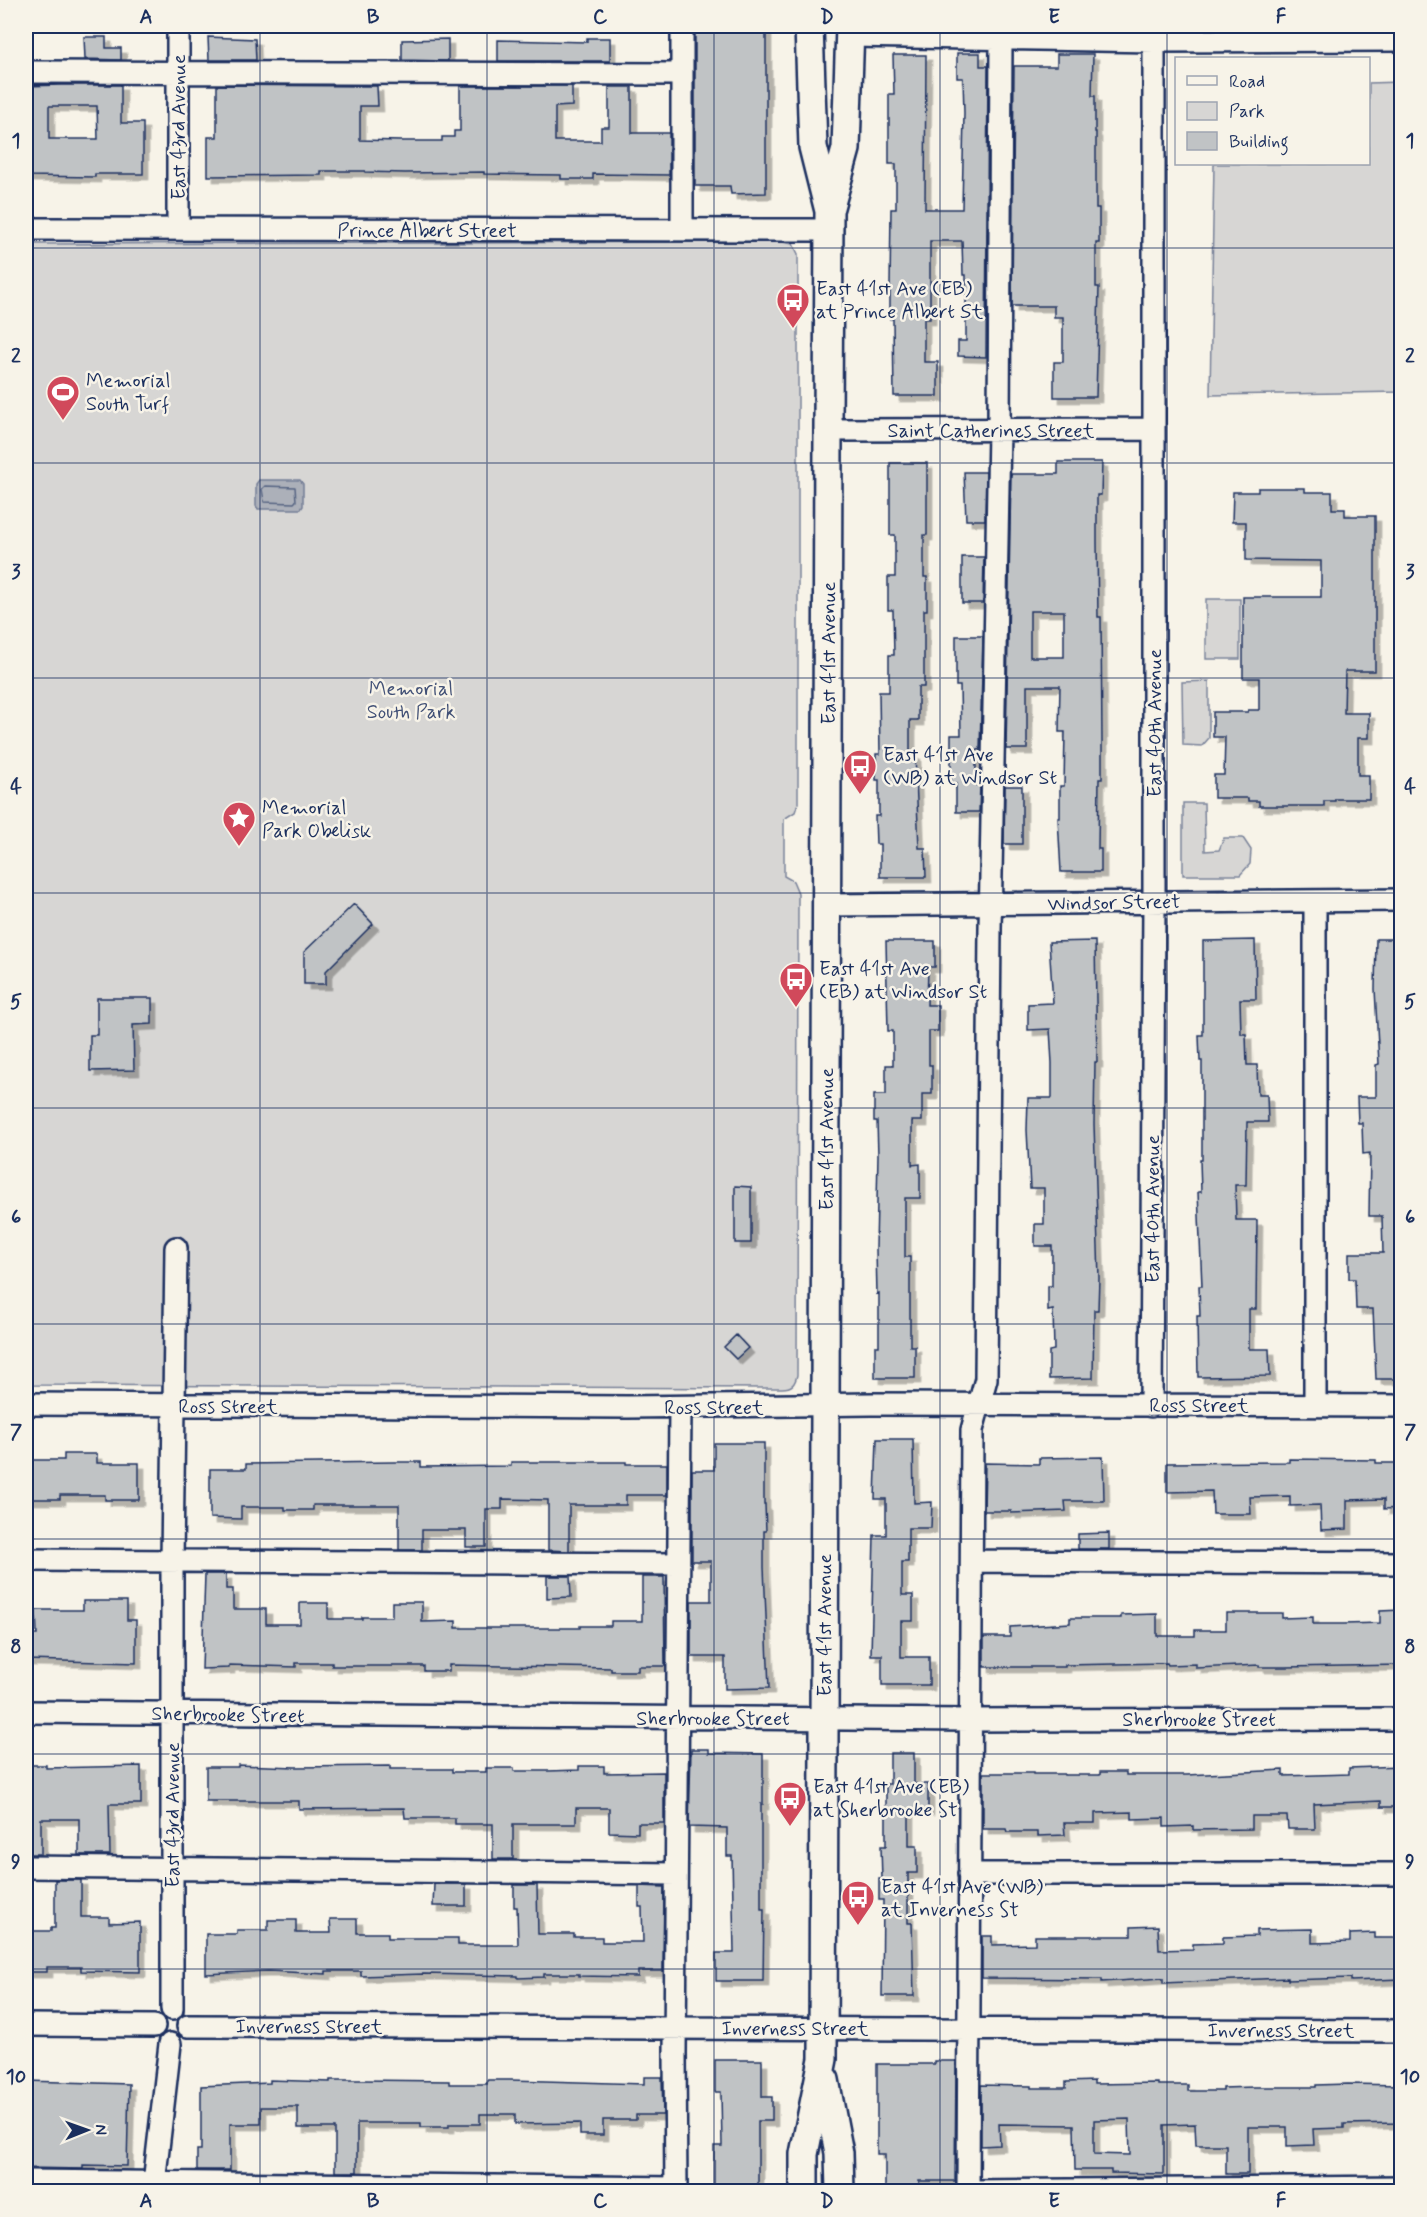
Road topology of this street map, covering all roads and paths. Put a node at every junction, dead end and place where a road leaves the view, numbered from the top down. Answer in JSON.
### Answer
{"nodes":[{"id":1,"x":178,"y":26,"type":"edge"},
{"id":2,"x":682,"y":26,"type":"edge"},
{"id":3,"x":809,"y":26,"type":"edge"},
{"id":4,"x":850,"y":31,"type":"edge"},
{"id":5,"x":1001,"y":39,"type":"junction"},
{"id":6,"x":1154,"y":40,"type":"junction"},
{"id":7,"x":1401,"y":40,"type":"edge"},
{"id":8,"x":26,"y":72,"type":"edge"},
{"id":9,"x":178,"y":73,"type":"junction"},
{"id":10,"x":682,"y":74,"type":"junction"},
{"id":11,"x":829,"y":221,"type":"junction"},
{"id":12,"x":178,"y":228,"type":"junction"},
{"id":13,"x":26,"y":229,"type":"edge"},
{"id":14,"x":682,"y":230,"type":"junction"},
{"id":15,"x":1153,"y":429,"type":"junction"},
{"id":16,"x":828,"y":430,"type":"junction"},
{"id":17,"x":999,"y":430,"type":"junction"},
{"id":18,"x":1401,"y":900,"type":"edge"},
{"id":19,"x":1315,"y":901,"type":"junction"},
{"id":20,"x":1154,"y":902,"type":"junction"},
{"id":21,"x":990,"y":904,"type":"junction"},
{"id":22,"x":827,"y":905,"type":"junction"},
{"id":23,"x":176,"y":1248,"type":"dead end"},
{"id":24,"x":26,"y":1404,"type":"edge"},
{"id":25,"x":980,"y":1404,"type":"junction"},
{"id":26,"x":1315,"y":1405,"type":"junction"},
{"id":27,"x":174,"y":1406,"type":"junction"},
{"id":28,"x":825,"y":1406,"type":"junction"},
{"id":29,"x":1151,"y":1406,"type":"junction"},
{"id":30,"x":1401,"y":1406,"type":"edge"},
{"id":31,"x":680,"y":1407,"type":"junction"},
{"id":32,"x":26,"y":1560,"type":"edge"},
{"id":33,"x":172,"y":1561,"type":"junction"},
{"id":34,"x":972,"y":1561,"type":"junction"},
{"id":35,"x":1401,"y":1563,"type":"edge"},
{"id":36,"x":679,"y":1564,"type":"junction"},
{"id":37,"x":26,"y":1712,"type":"edge"},
{"id":38,"x":173,"y":1713,"type":"junction"},
{"id":39,"x":678,"y":1718,"type":"junction"},
{"id":40,"x":824,"y":1718,"type":"junction"},
{"id":41,"x":1401,"y":1719,"type":"edge"},
{"id":42,"x":970,"y":1720,"type":"junction"},
{"id":43,"x":26,"y":1867,"type":"edge"},
{"id":44,"x":172,"y":1868,"type":"junction"},
{"id":45,"x":676,"y":1874,"type":"junction"},
{"id":46,"x":969,"y":1874,"type":"junction"},
{"id":47,"x":1401,"y":1874,"type":"edge"},
{"id":48,"x":172,"y":2009,"type":"junction"},
{"id":49,"x":26,"y":2025,"type":"edge"},
{"id":50,"x":154,"y":2026,"type":"junction"},
{"id":51,"x":188,"y":2026,"type":"junction"},
{"id":52,"x":676,"y":2028,"type":"junction"},
{"id":53,"x":823,"y":2028,"type":"junction"},
{"id":54,"x":970,"y":2029,"type":"junction"},
{"id":55,"x":1401,"y":2031,"type":"edge"},
{"id":56,"x":170,"y":2044,"type":"junction"},
{"id":57,"x":823,"y":2068,"type":"junction"},
{"id":58,"x":26,"y":2181,"type":"edge"},
{"id":59,"x":154,"y":2187,"type":"edge"},
{"id":60,"x":1401,"y":2187,"type":"edge"},
{"id":61,"x":676,"y":2190,"type":"edge"},
{"id":62,"x":968,"y":2191,"type":"edge"},
{"id":63,"x":804,"y":2192,"type":"edge"},
{"id":64,"x":840,"y":2192,"type":"edge"}],
"edges":[{"from":1,"to":9,"type":"street","name":"East 43rd Avenue"},
{"from":2,"to":10,"type":"street"},
{"from":3,"to":11,"type":"main road","name":"East 41st Avenue"},
{"from":4,"to":5,"type":"street"},
{"from":4,"to":11,"type":"main road","name":"East 41st Avenue"},
{"from":5,"to":6,"type":"street"},
{"from":5,"to":17,"type":"street"},
{"from":6,"to":7,"type":"street"},
{"from":6,"to":15,"type":"street","name":"East 40th Avenue"},
{"from":8,"to":9,"type":"street"},
{"from":9,"to":10,"type":"street"},
{"from":9,"to":12,"type":"street","name":"East 43rd Avenue"},
{"from":10,"to":14,"type":"street"},
{"from":11,"to":14,"type":"street","name":"Prince Albert Street"},
{"from":11,"to":16,"type":"main road","name":"East 41st Avenue"},
{"from":12,"to":13,"type":"street","name":"Prince Albert Street"},
{"from":12,"to":14,"type":"street","name":"Prince Albert Street"},
{"from":15,"to":17,"type":"street","name":"Saint Catherines Street"},
{"from":15,"to":20,"type":"street","name":"East 40th Avenue"},
{"from":16,"to":17,"type":"street","name":"Saint Catherines Street"},
{"from":16,"to":22,"type":"main road","name":"East 41st Avenue"},
{"from":17,"to":21,"type":"street"},
{"from":18,"to":19,"type":"street","name":"Windsor Street"},
{"from":19,"to":20,"type":"street","name":"Windsor Street"},
{"from":19,"to":26,"type":"street"},
{"from":20,"to":21,"type":"street","name":"Windsor Street"},
{"from":20,"to":29,"type":"street","name":"East 40th Avenue"},
{"from":21,"to":22,"type":"street","name":"Windsor Street"},
{"from":21,"to":25,"type":"street"},
{"from":22,"to":28,"type":"main road","name":"East 41st Avenue"},
{"from":23,"to":27,"type":"street","name":"East 43rd Avenue"},
{"from":24,"to":27,"type":"street","name":"Ross Street"},
{"from":25,"to":28,"type":"street","name":"Ross Street"},
{"from":25,"to":29,"type":"street","name":"Ross Street"},
{"from":25,"to":34,"type":"street"},
{"from":26,"to":29,"type":"street","name":"Ross Street"},
{"from":26,"to":30,"type":"street","name":"Ross Street"},
{"from":27,"to":31,"type":"street","name":"Ross Street"},
{"from":27,"to":33,"type":"street","name":"East 43rd Avenue"},
{"from":28,"to":31,"type":"street","name":"Ross Street"},
{"from":28,"to":40,"type":"main road","name":"East 41st Avenue"},
{"from":31,"to":36,"type":"street"},
{"from":32,"to":33,"type":"street"},
{"from":33,"to":36,"type":"street"},
{"from":33,"to":38,"type":"street","name":"East 43rd Avenue"},
{"from":34,"to":35,"type":"street"},
{"from":34,"to":42,"type":"street"},
{"from":36,"to":39,"type":"street"},
{"from":37,"to":38,"type":"street","name":"Sherbrooke Street"},
{"from":38,"to":39,"type":"street","name":"Sherbrooke Street"},
{"from":38,"to":44,"type":"street","name":"East 43rd Avenue"},
{"from":39,"to":40,"type":"street","name":"Sherbrooke Street"},
{"from":39,"to":45,"type":"street"},
{"from":40,"to":42,"type":"street","name":"Sherbrooke Street"},
{"from":40,"to":53,"type":"main road","name":"East 41st Avenue"},
{"from":41,"to":42,"type":"street","name":"Sherbrooke Street"},
{"from":42,"to":46,"type":"street"},
{"from":43,"to":44,"type":"street"},
{"from":44,"to":45,"type":"street"},
{"from":44,"to":48,"type":"street","name":"East 43rd Avenue"},
{"from":45,"to":52,"type":"street"},
{"from":46,"to":47,"type":"street"},
{"from":46,"to":54,"type":"street"},
{"from":48,"to":50,"type":"street"},
{"from":48,"to":51,"type":"street"},
{"from":49,"to":50,"type":"street"},
{"from":50,"to":56,"type":"street"},
{"from":51,"to":52,"type":"street","name":"Inverness Street"},
{"from":51,"to":56,"type":"street"},
{"from":52,"to":53,"type":"street","name":"Inverness Street"},
{"from":52,"to":61,"type":"street"},
{"from":53,"to":54,"type":"street","name":"Inverness Street"},
{"from":53,"to":57,"type":"main road","name":"East 41st Avenue"},
{"from":54,"to":55,"type":"street","name":"Inverness Street"},
{"from":54,"to":62,"type":"street"},
{"from":56,"to":59,"type":"street"},
{"from":57,"to":63,"type":"main road","name":"East 41st Avenue"},
{"from":57,"to":64,"type":"main road","name":"East 41st Avenue"},
{"from":58,"to":59,"type":"street"},
{"from":59,"to":61,"type":"street"},
{"from":60,"to":62,"type":"street"}]}
